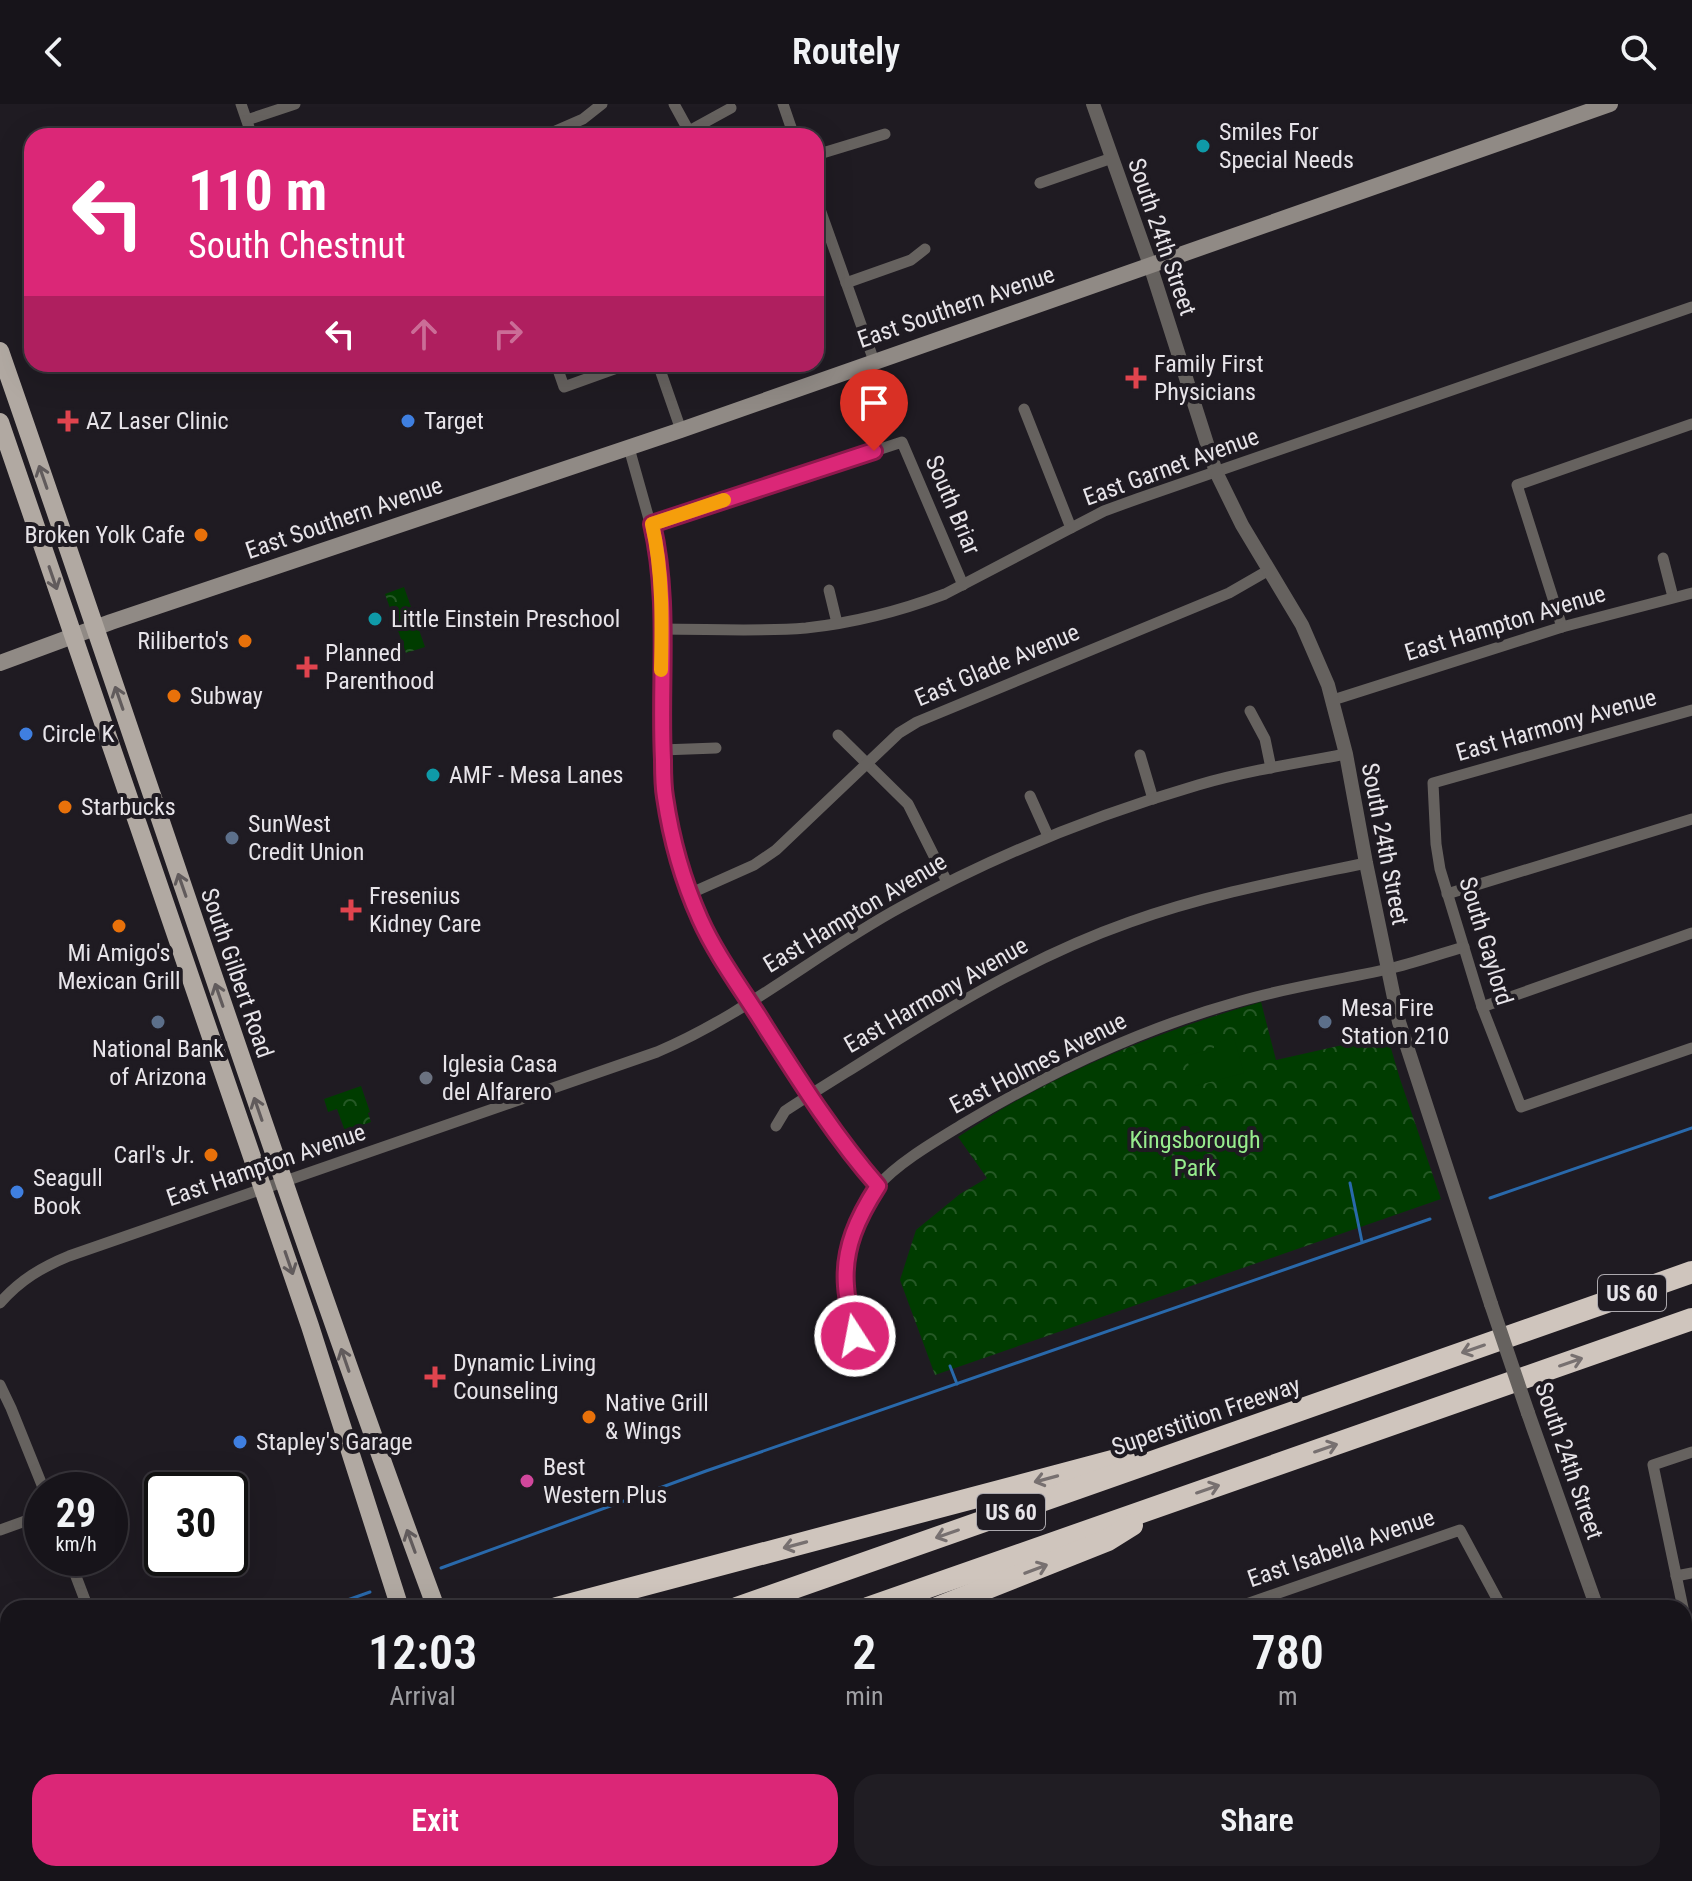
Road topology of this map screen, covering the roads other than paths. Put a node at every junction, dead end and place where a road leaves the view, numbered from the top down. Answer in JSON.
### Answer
{"nodes":[{"id":1,"x":241,"y":104,"type":"edge"},
{"id":2,"x":295,"y":104,"type":"edge"},
{"id":3,"x":602,"y":104,"type":"edge"},
{"id":4,"x":674,"y":104,"type":"edge"},
{"id":5,"x":783,"y":104,"type":"edge"},
{"id":6,"x":1093,"y":104,"type":"edge"},
{"id":7,"x":1610,"y":104,"type":"edge"},
{"id":8,"x":731,"y":108,"type":"dead end"},
{"id":9,"x":247,"y":120,"type":"junction"},
{"id":10,"x":250,"y":128,"type":"edge"},
{"id":11,"x":562,"y":128,"type":"edge"},
{"id":12,"x":687,"y":128,"type":"edge"},
{"id":13,"x":699,"y":128,"type":"edge"},
{"id":14,"x":791,"y":128,"type":"edge"},
{"id":15,"x":885,"y":134,"type":"dead end"},
{"id":16,"x":824,"y":153,"type":"edge"},
{"id":17,"x":1112,"y":158,"type":"junction"},
{"id":18,"x":1040,"y":183,"type":"dead end"},
{"id":19,"x":824,"y":221,"type":"edge"},
{"id":20,"x":925,"y":249,"type":"dead end"},
{"id":21,"x":1150,"y":265,"type":"junction"},
{"id":22,"x":846,"y":283,"type":"junction"},
{"id":23,"x":1692,"y":307,"type":"edge"},
{"id":24,"x":874,"y":361,"type":"junction"},
{"id":25,"x":2,"y":364,"type":"edge"},
{"id":26,"x":559,"y":372,"type":"edge"},
{"id":27,"x":606,"y":372,"type":"edge"},
{"id":28,"x":661,"y":372,"type":"edge"},
{"id":29,"x":1024,"y":409,"type":"dead end"},
{"id":30,"x":0,"y":422,"type":"edge"},
{"id":31,"x":1692,"y":424,"type":"edge"},
{"id":32,"x":681,"y":430,"type":"junction"},
{"id":33,"x":629,"y":448,"type":"junction"},
{"id":34,"x":1216,"y":472,"type":"junction"},
{"id":35,"x":652,"y":524,"type":"junction"},
{"id":36,"x":1071,"y":528,"type":"junction"},
{"id":37,"x":1663,"y":558,"type":"dead end"},
{"id":38,"x":1269,"y":570,"type":"junction"},
{"id":39,"x":963,"y":585,"type":"junction"},
{"id":40,"x":829,"y":590,"type":"dead end"},
{"id":41,"x":1692,"y":593,"type":"edge"},
{"id":42,"x":1673,"y":597,"type":"junction"},
{"id":43,"x":837,"y":623,"type":"junction"},
{"id":44,"x":1562,"y":627,"type":"junction"},
{"id":45,"x":95,"y":628,"type":"junction"},
{"id":46,"x":662,"y":629,"type":"junction"},
{"id":47,"x":73,"y":636,"type":"junction"},
{"id":48,"x":0,"y":663,"type":"edge"},
{"id":49,"x":1333,"y":700,"type":"junction"},
{"id":50,"x":1692,"y":710,"type":"edge"},
{"id":51,"x":1250,"y":711,"type":"dead end"},
{"id":52,"x":838,"y":735,"type":"dead end"},
{"id":53,"x":716,"y":748,"type":"dead end"},
{"id":54,"x":662,"y":750,"type":"junction"},
{"id":55,"x":1346,"y":754,"type":"junction"},
{"id":56,"x":1140,"y":755,"type":"dead end"},
{"id":57,"x":867,"y":762,"type":"junction"},
{"id":58,"x":1271,"y":768,"type":"junction"},
{"id":59,"x":1433,"y":783,"type":"joint"},
{"id":60,"x":1030,"y":796,"type":"dead end"},
{"id":61,"x":1153,"y":799,"type":"junction"},
{"id":62,"x":1692,"y":819,"type":"edge"},
{"id":63,"x":1048,"y":836,"type":"junction"},
{"id":64,"x":1366,"y":863,"type":"junction"},
{"id":65,"x":947,"y":882,"type":"junction"},
{"id":66,"x":689,"y":894,"type":"junction"},
{"id":67,"x":1447,"y":894,"type":"junction"},
{"id":68,"x":1692,"y":933,"type":"edge"},
{"id":69,"x":1464,"y":947,"type":"junction"},
{"id":70,"x":1387,"y":969,"type":"junction"},
{"id":71,"x":750,"y":1002,"type":"junction"},
{"id":72,"x":1482,"y":1007,"type":"junction"},
{"id":73,"x":1692,"y":1048,"type":"edge"},
{"id":74,"x":808,"y":1096,"type":"junction"},
{"id":75,"x":776,"y":1126,"type":"dead end"},
{"id":76,"x":283,"y":1182,"type":"junction"},
{"id":77,"x":878,"y":1186,"type":"junction"},
{"id":78,"x":263,"y":1189,"type":"junction"},
{"id":79,"x":1692,"y":1272,"type":"edge"},
{"id":80,"x":0,"y":1303,"type":"edge"},
{"id":81,"x":1692,"y":1319,"type":"edge"},
{"id":82,"x":855,"y":1336,"type":"dead end"},
{"id":83,"x":0,"y":1385,"type":"edge"},
{"id":84,"x":1284,"y":1416,"type":"junction"},
{"id":85,"x":1692,"y":1452,"type":"edge"},
{"id":86,"x":37,"y":1472,"type":"edge"},
{"id":87,"x":1164,"y":1505,"type":"junction"},
{"id":88,"x":24,"y":1521,"type":"edge"},
{"id":89,"x":0,"y":1530,"type":"edge"},
{"id":90,"x":1692,"y":1573,"type":"edge"},
{"id":91,"x":76,"y":1576,"type":"edge"},
{"id":92,"x":1676,"y":1576,"type":"junction"},
{"id":93,"x":85,"y":1600,"type":"edge"},
{"id":94,"x":397,"y":1600,"type":"edge"},
{"id":95,"x":433,"y":1600,"type":"edge"},
{"id":96,"x":587,"y":1600,"type":"edge"},
{"id":97,"x":760,"y":1600,"type":"edge"},
{"id":98,"x":891,"y":1600,"type":"edge"},
{"id":99,"x":957,"y":1600,"type":"edge"},
{"id":100,"x":1270,"y":1600,"type":"edge"},
{"id":101,"x":1498,"y":1600,"type":"edge"},
{"id":102,"x":1594,"y":1600,"type":"edge"},
{"id":103,"x":1681,"y":1600,"type":"edge"}],
"edges":[{"from":1,"to":9,"type":"street"},
{"from":2,"to":9,"type":"street"},
{"from":3,"to":11,"type":"street"},
{"from":4,"to":12,"type":"street"},
{"from":5,"to":14,"type":"street"},
{"from":6,"to":17,"type":"street","name":"South 24th Street"},
{"from":7,"to":21,"type":"main road","name":"East Southern Avenue"},
{"from":8,"to":13,"type":"street"},
{"from":9,"to":10,"type":"street"},
{"from":15,"to":16,"type":"street"},
{"from":17,"to":18,"type":"street"},
{"from":17,"to":21,"type":"street","name":"South 24th Street"},
{"from":19,"to":22,"type":"street"},
{"from":20,"to":22,"type":"street"},
{"from":21,"to":24,"type":"main road","name":"East Southern Avenue"},
{"from":21,"to":34,"type":"street","name":"South 24th Street"},
{"from":22,"to":24,"type":"street"},
{"from":23,"to":34,"type":"street","name":"East Garnet Avenue"},
{"from":24,"to":32,"type":"main road","name":"East Southern Avenue"},
{"from":45,"to":25,"type":"main road","name":"South Gilbert Road","one_way":true},
{"from":26,"to":27,"type":"street"},
{"from":28,"to":32,"type":"street"},
{"from":29,"to":36,"type":"street"},
{"from":30,"to":47,"type":"main road","name":"South Gilbert Road","one_way":true},
{"from":31,"to":44,"type":"street"},
{"from":32,"to":33,"type":"main road","name":"East Southern Avenue"},
{"from":33,"to":35,"type":"street"},
{"from":33,"to":45,"type":"main road","name":"East Southern Avenue"},
{"from":34,"to":36,"type":"street","name":"East Garnet Avenue"},
{"from":34,"to":38,"type":"street","name":"South 24th Street"},
{"from":35,"to":39,"type":"street","name":"South Briar"},
{"from":35,"to":46,"type":"street"},
{"from":36,"to":39,"type":"street","name":"East Garnet Avenue"},
{"from":37,"to":42,"type":"street"},
{"from":38,"to":49,"type":"street","name":"South 24th Street"},
{"from":38,"to":57,"type":"street","name":"East Glade Avenue"},
{"from":39,"to":43,"type":"street","name":"East Garnet Avenue"},
{"from":40,"to":43,"type":"street"},
{"from":41,"to":42,"type":"street","name":"East Hampton Avenue"},
{"from":42,"to":44,"type":"street","name":"East Hampton Avenue"},
{"from":43,"to":46,"type":"street","name":"East Garnet Avenue"},
{"from":44,"to":49,"type":"street","name":"East Hampton Avenue"},
{"from":45,"to":47,"type":"main road","name":"East Southern Avenue"},
{"from":76,"to":45,"type":"main road","name":"South Gilbert Road","one_way":true},
{"from":46,"to":54,"type":"street"},
{"from":47,"to":48,"type":"main road","name":"East Southern Avenue"},
{"from":47,"to":78,"type":"main road","name":"South Gilbert Road"},
{"from":49,"to":55,"type":"street","name":"South 24th Street"},
{"from":50,"to":59,"type":"street","name":"East Harmony Avenue"},
{"from":51,"to":58,"type":"street"},
{"from":52,"to":57,"type":"street"},
{"from":53,"to":54,"type":"street"},
{"from":54,"to":66,"type":"street"},
{"from":55,"to":58,"type":"street","name":"East Hampton Avenue"},
{"from":55,"to":64,"type":"street","name":"South 24th Street"},
{"from":56,"to":61,"type":"street"},
{"from":57,"to":65,"type":"street"},
{"from":57,"to":66,"type":"street","name":"East Glade Avenue"},
{"from":58,"to":61,"type":"street","name":"East Hampton Avenue"},
{"from":59,"to":67,"type":"street","name":"South Gaylord"},
{"from":60,"to":63,"type":"street"},
{"from":61,"to":63,"type":"street","name":"East Hampton Avenue"},
{"from":62,"to":67,"type":"street"},
{"from":63,"to":65,"type":"street","name":"East Hampton Avenue"},
{"from":64,"to":70,"type":"street","name":"South 24th Street"},
{"from":64,"to":74,"type":"street","name":"East Harmony Avenue"},
{"from":65,"to":71,"type":"street","name":"East Hampton Avenue"},
{"from":66,"to":71,"type":"street"},
{"from":67,"to":69,"type":"street","name":"South Gaylord"},
{"from":68,"to":72,"type":"street"},
{"from":69,"to":70,"type":"street","name":"East Holmes Avenue"},
{"from":69,"to":72,"type":"street","name":"South Gaylord"},
{"from":70,"to":77,"type":"street","name":"East Holmes Avenue"},
{"from":70,"to":102,"type":"street","name":"South 24th Street","bridge":true},
{"from":71,"to":74,"type":"street"},
{"from":71,"to":76,"type":"street","name":"East Hampton Avenue"},
{"from":72,"to":73,"type":"street","name":"South Gaylord"},
{"from":74,"to":75,"type":"street","name":"East Harmony Avenue"},
{"from":74,"to":77,"type":"street"},
{"from":76,"to":78,"type":"street","name":"East Hampton Avenue"},
{"from":95,"to":76,"type":"main road","name":"South Gilbert Road","one_way":true},
{"from":77,"to":82,"type":"street"},
{"from":78,"to":80,"type":"street","name":"East Hampton Avenue"},
{"from":78,"to":94,"type":"main road","name":"South Gilbert Road","one_way":true},
{"from":79,"to":84,"type":"highway","name":"Superstition Freeway","number":"US 60","one_way":true},
{"from":87,"to":81,"type":"highway","number":"US 60","one_way":true},
{"from":83,"to":86,"type":"street"},
{"from":84,"to":96,"type":"highway","one_way":true},
{"from":84,"to":97,"type":"highway","name":"Superstition Freeway","number":"US 60","one_way":true},
{"from":85,"to":92,"type":"street"},
{"from":87,"to":98,"type":"highway","number":"US 60"},
{"from":99,"to":87,"type":"highway","one_way":true},
{"from":88,"to":89,"type":"street"},
{"from":90,"to":92,"type":"street"},
{"from":91,"to":93,"type":"street"},
{"from":92,"to":103,"type":"street"},
{"from":100,"to":101,"type":"street","name":"East Isabella Avenue"}]}
